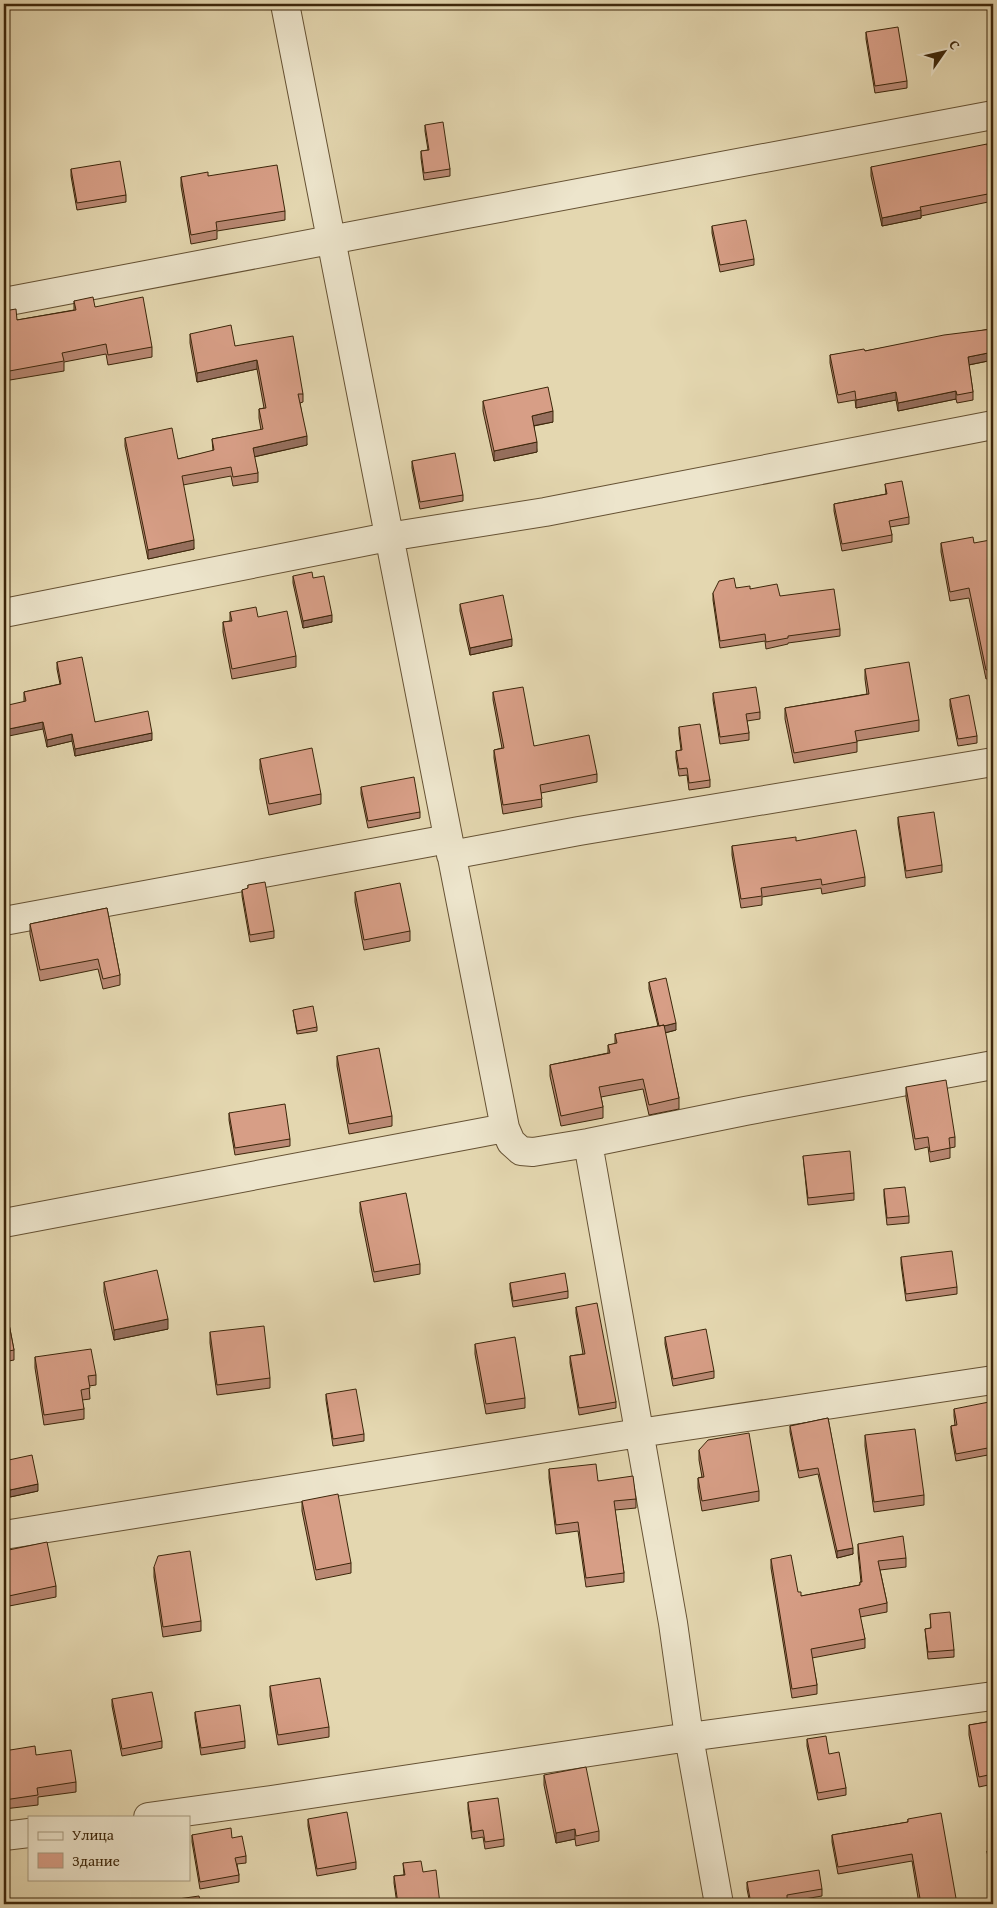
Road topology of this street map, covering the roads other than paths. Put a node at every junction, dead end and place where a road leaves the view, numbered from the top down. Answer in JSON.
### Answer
{"nodes":[{"id":1,"x":285,"y":4,"type":"edge"},
{"id":2,"x":993,"y":115,"type":"edge"},
{"id":3,"x":329,"y":238,"type":"junction"},
{"id":4,"x":4,"y":302,"type":"edge"},
{"id":5,"x":993,"y":425,"type":"edge"},
{"id":6,"x":388,"y":537,"type":"junction"},
{"id":7,"x":4,"y":613,"type":"edge"},
{"id":8,"x":993,"y":762,"type":"edge"},
{"id":9,"x":449,"y":847,"type":"junction"},
{"id":10,"x":4,"y":921,"type":"edge"},
{"id":11,"x":993,"y":1065,"type":"edge"},
{"id":12,"x":505,"y":1128,"type":"junction"},
{"id":13,"x":588,"y":1144,"type":"junction"},
{"id":14,"x":4,"y":1223,"type":"edge"},
{"id":15,"x":993,"y":1380,"type":"edge"},
{"id":16,"x":639,"y":1433,"type":"junction"},
{"id":17,"x":4,"y":1536,"type":"edge"},
{"id":18,"x":993,"y":1696,"type":"edge"},
{"id":19,"x":689,"y":1737,"type":"junction"},
{"id":20,"x":155,"y":1816,"type":"edge"},
{"id":21,"x":28,"y":1833,"type":"edge"},
{"id":22,"x":4,"y":1836,"type":"edge"},
{"id":23,"x":720,"y":1904,"type":"edge"}],
"edges":[{"from":1,"to":3,"type":"street"},
{"from":2,"to":3,"type":"street"},
{"from":3,"to":4,"type":"street"},
{"from":3,"to":6,"type":"street"},
{"from":5,"to":6,"type":"street"},
{"from":6,"to":7,"type":"street"},
{"from":6,"to":9,"type":"street"},
{"from":8,"to":9,"type":"street"},
{"from":9,"to":10,"type":"street"},
{"from":9,"to":12,"type":"street"},
{"from":11,"to":13,"type":"street"},
{"from":12,"to":13,"type":"street"},
{"from":12,"to":14,"type":"street"},
{"from":13,"to":16,"type":"street"},
{"from":15,"to":16,"type":"street"},
{"from":16,"to":17,"type":"street"},
{"from":16,"to":19,"type":"street"},
{"from":18,"to":19,"type":"street"},
{"from":19,"to":20,"type":"street"},
{"from":19,"to":23,"type":"street"},
{"from":21,"to":22,"type":"street"}]}
